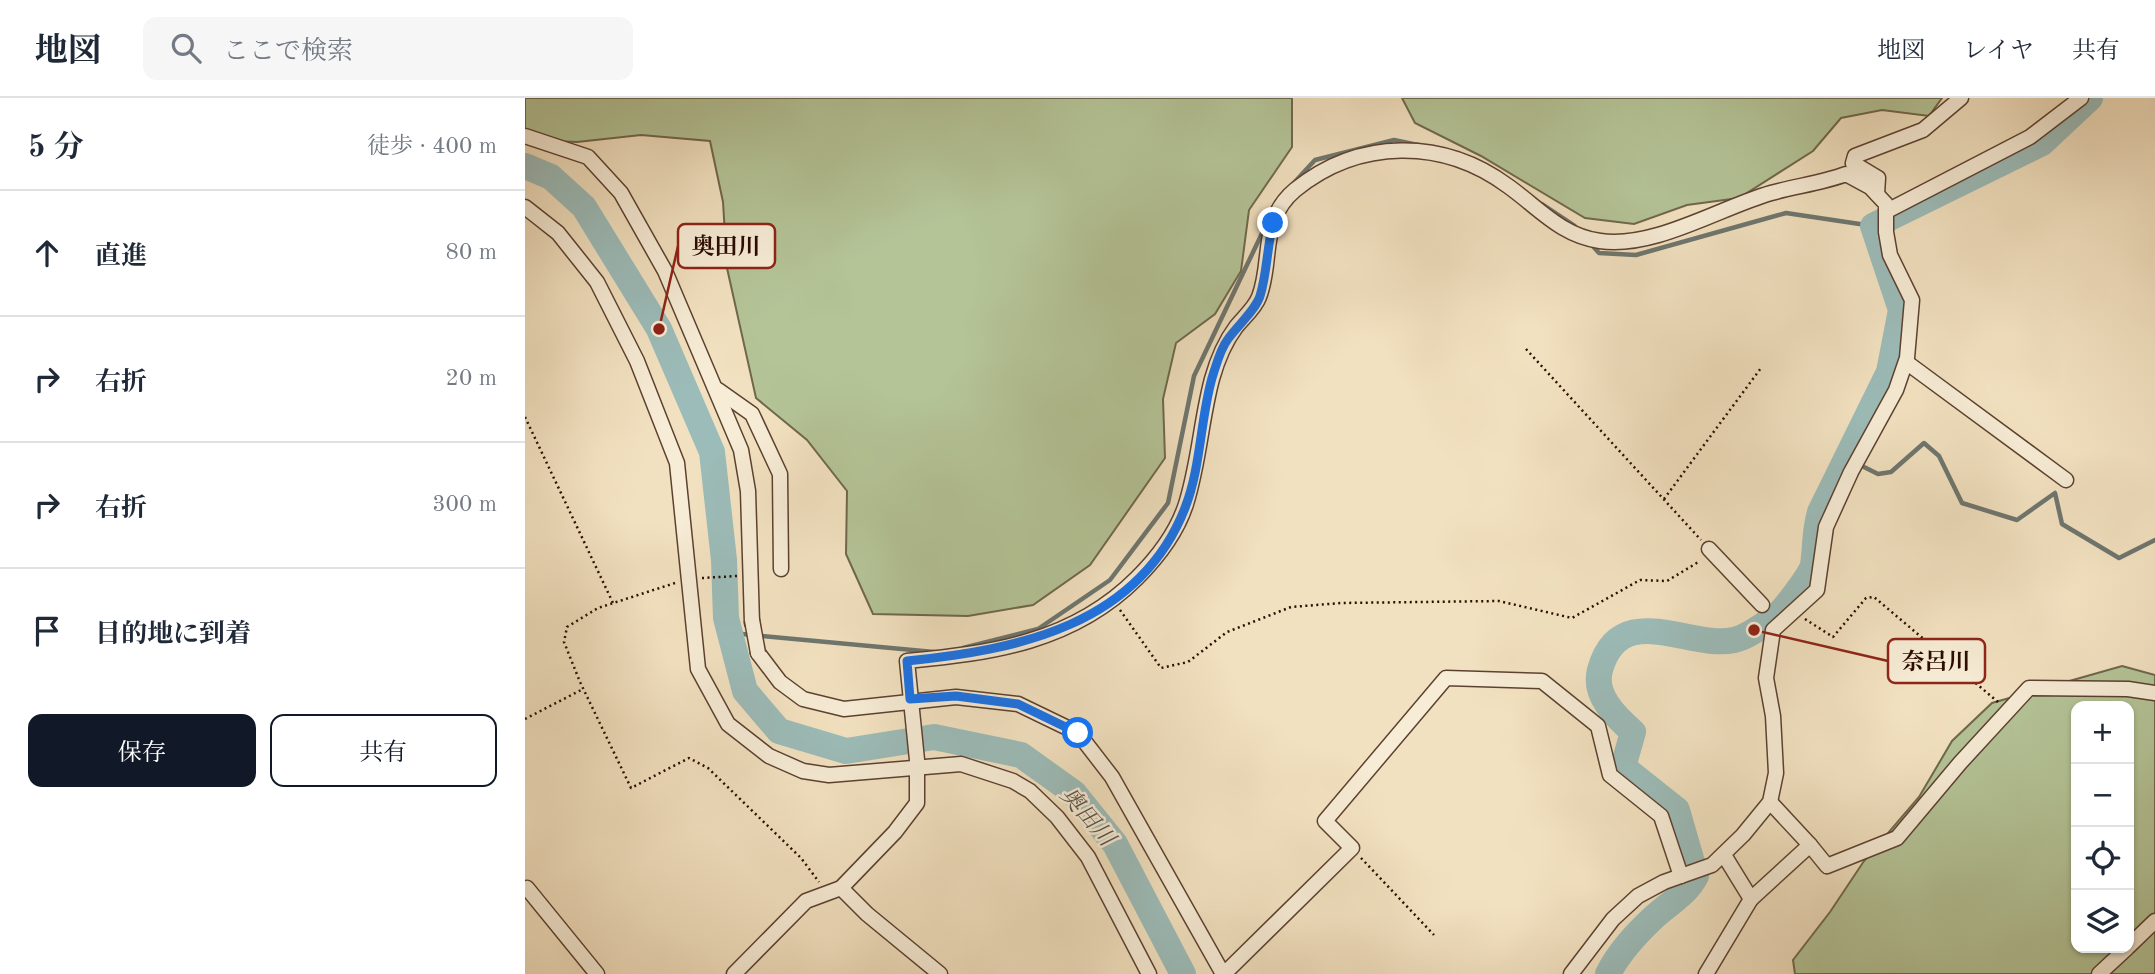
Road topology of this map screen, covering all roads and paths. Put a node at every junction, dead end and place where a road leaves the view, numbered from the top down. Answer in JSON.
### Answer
{"nodes":[{"id":1,"x":1961,"y":98,"type":"edge"},
{"id":2,"x":2081,"y":98,"type":"edge"},
{"id":3,"x":525,"y":136,"type":"edge"},
{"id":4,"x":1877,"y":194,"type":"junction"},
{"id":5,"x":525,"y":207,"type":"edge"},
{"id":6,"x":1887,"y":211,"type":"junction"},
{"id":7,"x":1526,"y":349,"type":"dead end"},
{"id":8,"x":1906,"y":362,"type":"junction"},
{"id":9,"x":1761,"y":368,"type":"dead end"},
{"id":10,"x":717,"y":389,"type":"junction"},
{"id":11,"x":525,"y":417,"type":"edge"},
{"id":12,"x":2066,"y":480,"type":"dead end"},
{"id":13,"x":1664,"y":499,"type":"junction"},
{"id":14,"x":1709,"y":549,"type":"junction"},
{"id":15,"x":781,"y":569,"type":"dead end"},
{"id":16,"x":751,"y":575,"type":"junction"},
{"id":17,"x":688,"y":579,"type":"junction"},
{"id":18,"x":1114,"y":601,"type":"junction"},
{"id":19,"x":613,"y":603,"type":"junction"},
{"id":20,"x":1762,"y":605,"type":"dead end"},
{"id":21,"x":1794,"y":611,"type":"junction"},
{"id":22,"x":583,"y":689,"type":"junction"},
{"id":23,"x":2155,"y":693,"type":"edge"},
{"id":24,"x":911,"y":705,"type":"junction"},
{"id":25,"x":2008,"y":711,"type":"junction"},
{"id":26,"x":525,"y":719,"type":"edge"},
{"id":27,"x":917,"y":765,"type":"junction"},
{"id":28,"x":1770,"y":802,"type":"junction"},
{"id":29,"x":1810,"y":845,"type":"junction"},
{"id":30,"x":1352,"y":848,"type":"junction"},
{"id":31,"x":1718,"y":860,"type":"junction"},
{"id":32,"x":1685,"y":874,"type":"junction"},
{"id":33,"x":525,"y":889,"type":"edge"},
{"id":34,"x":834,"y":891,"type":"junction"},
{"id":35,"x":1751,"y":899,"type":"junction"},
{"id":36,"x":2155,"y":921,"type":"edge"},
{"id":37,"x":1434,"y":935,"type":"dead end"},
{"id":38,"x":2134,"y":941,"type":"edge"},
{"id":39,"x":2122,"y":953,"type":"edge"},
{"id":40,"x":597,"y":974,"type":"edge"},
{"id":41,"x":734,"y":974,"type":"edge"},
{"id":42,"x":940,"y":974,"type":"edge"},
{"id":43,"x":1149,"y":974,"type":"edge"},
{"id":44,"x":1224,"y":974,"type":"edge"},
{"id":45,"x":1571,"y":974,"type":"edge"},
{"id":46,"x":1706,"y":974,"type":"edge"},
{"id":47,"x":2099,"y":974,"type":"edge"}],
"edges":[{"from":1,"to":4,"type":"street"},
{"from":2,"to":6,"type":"street"},
{"from":3,"to":10,"type":"street"},
{"from":4,"to":6,"type":"street"},
{"from":4,"to":18,"type":"street"},
{"from":5,"to":17,"type":"street"},
{"from":6,"to":8,"type":"street"},
{"from":7,"to":13,"type":"path"},
{"from":8,"to":12,"type":"street"},
{"from":8,"to":21,"type":"street"},
{"from":9,"to":13,"type":"path"},
{"from":10,"to":15,"type":"street"},
{"from":10,"to":16,"type":"street"},
{"from":11,"to":19,"type":"path"},
{"from":13,"to":14,"type":"path"},
{"from":14,"to":18,"type":"path"},
{"from":14,"to":20,"type":"street"},
{"from":16,"to":17,"type":"path"},
{"from":16,"to":24,"type":"street","bridge":true},
{"from":17,"to":19,"type":"path"},
{"from":17,"to":27,"type":"street"},
{"from":18,"to":24,"type":"street"},
{"from":19,"to":22,"type":"path"},
{"from":21,"to":25,"type":"path"},
{"from":21,"to":28,"type":"street"},
{"from":22,"to":26,"type":"path"},
{"from":22,"to":34,"type":"path"},
{"from":23,"to":25,"type":"street"},
{"from":24,"to":27,"type":"street"},
{"from":24,"to":44,"type":"street"},
{"from":25,"to":29,"type":"street"},
{"from":27,"to":34,"type":"street"},
{"from":27,"to":43,"type":"street"},
{"from":28,"to":29,"type":"street"},
{"from":28,"to":31,"type":"street"},
{"from":29,"to":35,"type":"street"},
{"from":30,"to":32,"type":"street"},
{"from":30,"to":37,"type":"path"},
{"from":30,"to":44,"type":"street"},
{"from":31,"to":32,"type":"street"},
{"from":31,"to":35,"type":"street"},
{"from":32,"to":45,"type":"street"},
{"from":33,"to":40,"type":"street"},
{"from":34,"to":41,"type":"street"},
{"from":34,"to":42,"type":"street"},
{"from":35,"to":46,"type":"street"},
{"from":36,"to":38,"type":"street"},
{"from":39,"to":47,"type":"street"}]}
